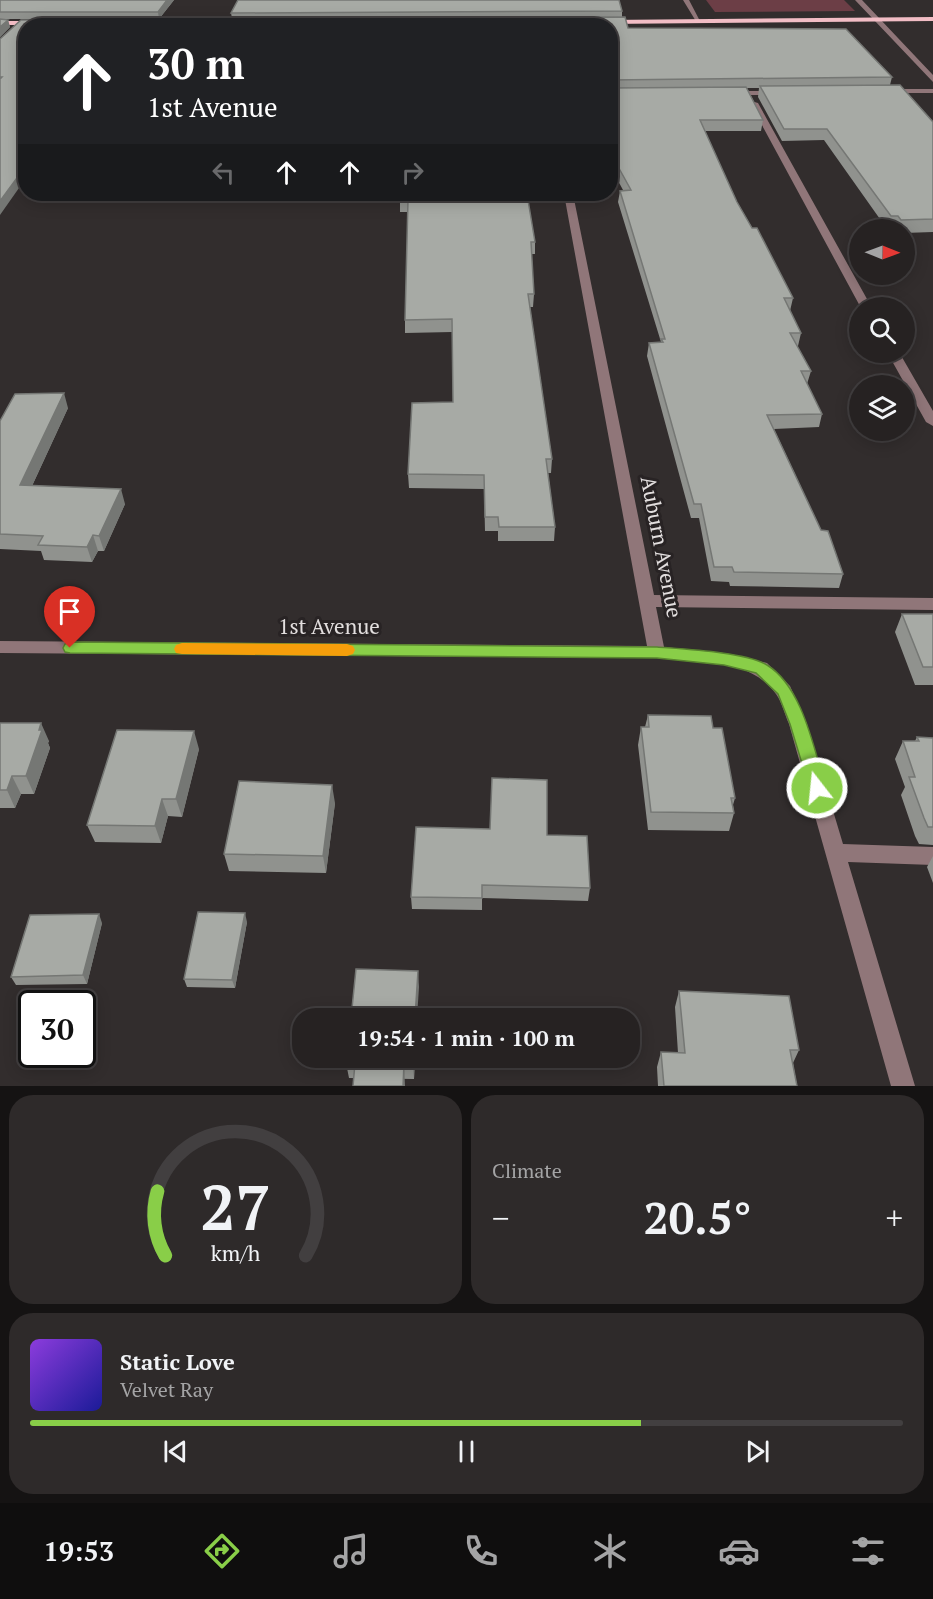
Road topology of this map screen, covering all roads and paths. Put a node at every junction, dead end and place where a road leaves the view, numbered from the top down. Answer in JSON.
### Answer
{"nodes":[{"id":1,"x":686,"y":0,"type":"edge"},
{"id":2,"x":858,"y":0,"type":"edge"},
{"id":3,"x":877,"y":19,"type":"junction"},
{"id":4,"x":933,"y":19,"type":"edge"},
{"id":5,"x":618,"y":22,"type":"edge"},
{"id":6,"x":699,"y":22,"type":"junction"},
{"id":7,"x":0,"y":23,"type":"edge"},
{"id":8,"x":18,"y":23,"type":"edge"},
{"id":9,"x":18,"y":26,"type":"edge"},
{"id":10,"x":14,"y":30,"type":"edge"},
{"id":11,"x":932,"y":79,"type":"edge"},
{"id":12,"x":876,"y":91,"type":"edge"},
{"id":13,"x":933,"y":91,"type":"edge"},
{"id":14,"x":715,"y":93,"type":"edge"},
{"id":15,"x":749,"y":93,"type":"junction"},
{"id":16,"x":784,"y":93,"type":"edge"},
{"id":17,"x":569,"y":201,"type":"edge"},
{"id":18,"x":861,"y":297,"type":"edge"},
{"id":19,"x":899,"y":363,"type":"edge"},
{"id":20,"x":933,"y":422,"type":"edge"},
{"id":21,"x":647,"y":601,"type":"junction"},
{"id":22,"x":933,"y":604,"type":"edge"},
{"id":23,"x":0,"y":647,"type":"edge"},
{"id":24,"x":657,"y":652,"type":"junction"},
{"id":25,"x":836,"y":853,"type":"junction"},
{"id":26,"x":933,"y":856,"type":"edge"},
{"id":27,"x":903,"y":1086,"type":"edge"}],
"edges":[{"from":1,"to":6,"type":"street"},
{"from":2,"to":3,"type":"street"},
{"from":3,"to":4,"type":"main road"},
{"from":3,"to":6,"type":"main road"},
{"from":3,"to":11,"type":"street"},
{"from":5,"to":6,"type":"main road"},
{"from":7,"to":8,"type":"main road"},
{"from":9,"to":10,"type":"street"},
{"from":12,"to":13,"type":"street"},
{"from":14,"to":15,"type":"street"},
{"from":15,"to":16,"type":"street"},
{"from":15,"to":18,"type":"street"},
{"from":17,"to":21,"type":"street","name":"Auburn Avenue"},
{"from":19,"to":20,"type":"street"},
{"from":21,"to":22,"type":"street"},
{"from":21,"to":24,"type":"street","name":"Auburn Avenue"},
{"from":23,"to":24,"type":"street","name":"1st Avenue"},
{"from":24,"to":25,"type":"street"},
{"from":25,"to":26,"type":"street"},
{"from":25,"to":27,"type":"street"}]}
